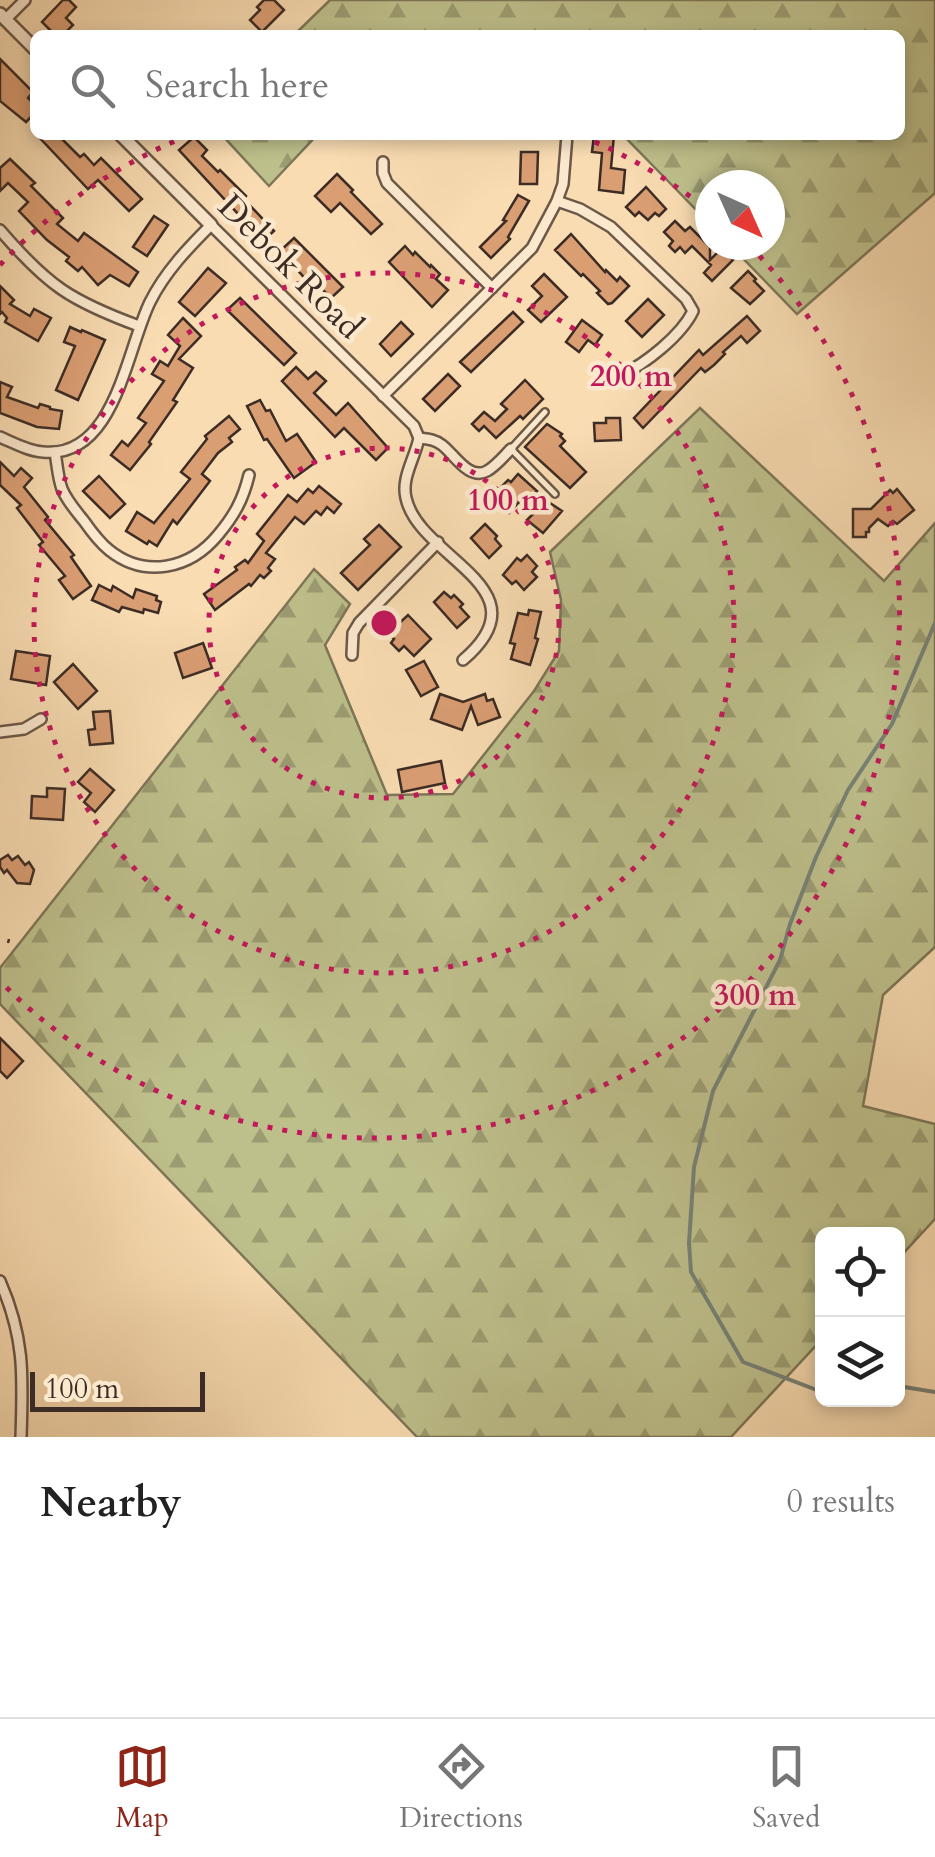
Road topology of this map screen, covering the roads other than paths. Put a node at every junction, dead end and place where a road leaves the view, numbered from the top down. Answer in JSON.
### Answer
{"nodes":[{"id":1,"x":25,"y":0,"type":"edge"},
{"id":2,"x":3,"y":16,"type":"edge"},
{"id":3,"x":30,"y":45,"type":"edge"},
{"id":4,"x":126,"y":140,"type":"edge"},
{"id":5,"x":567,"y":140,"type":"edge"},
{"id":6,"x":383,"y":162,"type":"dead end"},
{"id":7,"x":558,"y":202,"type":"junction"},
{"id":8,"x":212,"y":224,"type":"junction"},
{"id":9,"x":0,"y":230,"type":"edge"},
{"id":10,"x":492,"y":288,"type":"junction"},
{"id":11,"x":139,"y":326,"type":"junction"},
{"id":12,"x":620,"y":376,"type":"dead end"},
{"id":13,"x":383,"y":396,"type":"junction"},
{"id":14,"x":545,"y":412,"type":"dead end"},
{"id":15,"x":0,"y":437,"type":"edge"},
{"id":16,"x":418,"y":438,"type":"junction"},
{"id":17,"x":511,"y":449,"type":"junction"},
{"id":18,"x":55,"y":452,"type":"junction"},
{"id":19,"x":249,"y":475,"type":"dead end"},
{"id":20,"x":555,"y":494,"type":"dead end"},
{"id":21,"x":438,"y":542,"type":"junction"},
{"id":22,"x":352,"y":654,"type":"dead end"},
{"id":23,"x":464,"y":660,"type":"dead end"},
{"id":24,"x":41,"y":719,"type":"dead end"},
{"id":25,"x":0,"y":732,"type":"edge"},
{"id":26,"x":0,"y":1281,"type":"edge"},
{"id":27,"x":21,"y":1437,"type":"edge"}],
"edges":[{"from":1,"to":2,"type":"street"},
{"from":2,"to":3,"type":"street"},
{"from":4,"to":8,"type":"street","name":"Debok Road"},
{"from":5,"to":7,"type":"street"},
{"from":6,"to":10,"type":"street"},
{"from":7,"to":10,"type":"street"},
{"from":7,"to":12,"type":"street"},
{"from":8,"to":11,"type":"street"},
{"from":8,"to":13,"type":"street","name":"Debok Road"},
{"from":9,"to":11,"type":"street"},
{"from":10,"to":13,"type":"street"},
{"from":11,"to":18,"type":"street"},
{"from":13,"to":16,"type":"street","name":"Debok Road"},
{"from":14,"to":17,"type":"lane"},
{"from":15,"to":18,"type":"street"},
{"from":16,"to":17,"type":"street"},
{"from":16,"to":21,"type":"street"},
{"from":17,"to":20,"type":"lane"},
{"from":18,"to":19,"type":"street"},
{"from":21,"to":22,"type":"street"},
{"from":21,"to":23,"type":"street"},
{"from":24,"to":25,"type":"street"},
{"from":26,"to":27,"type":"street"}]}
